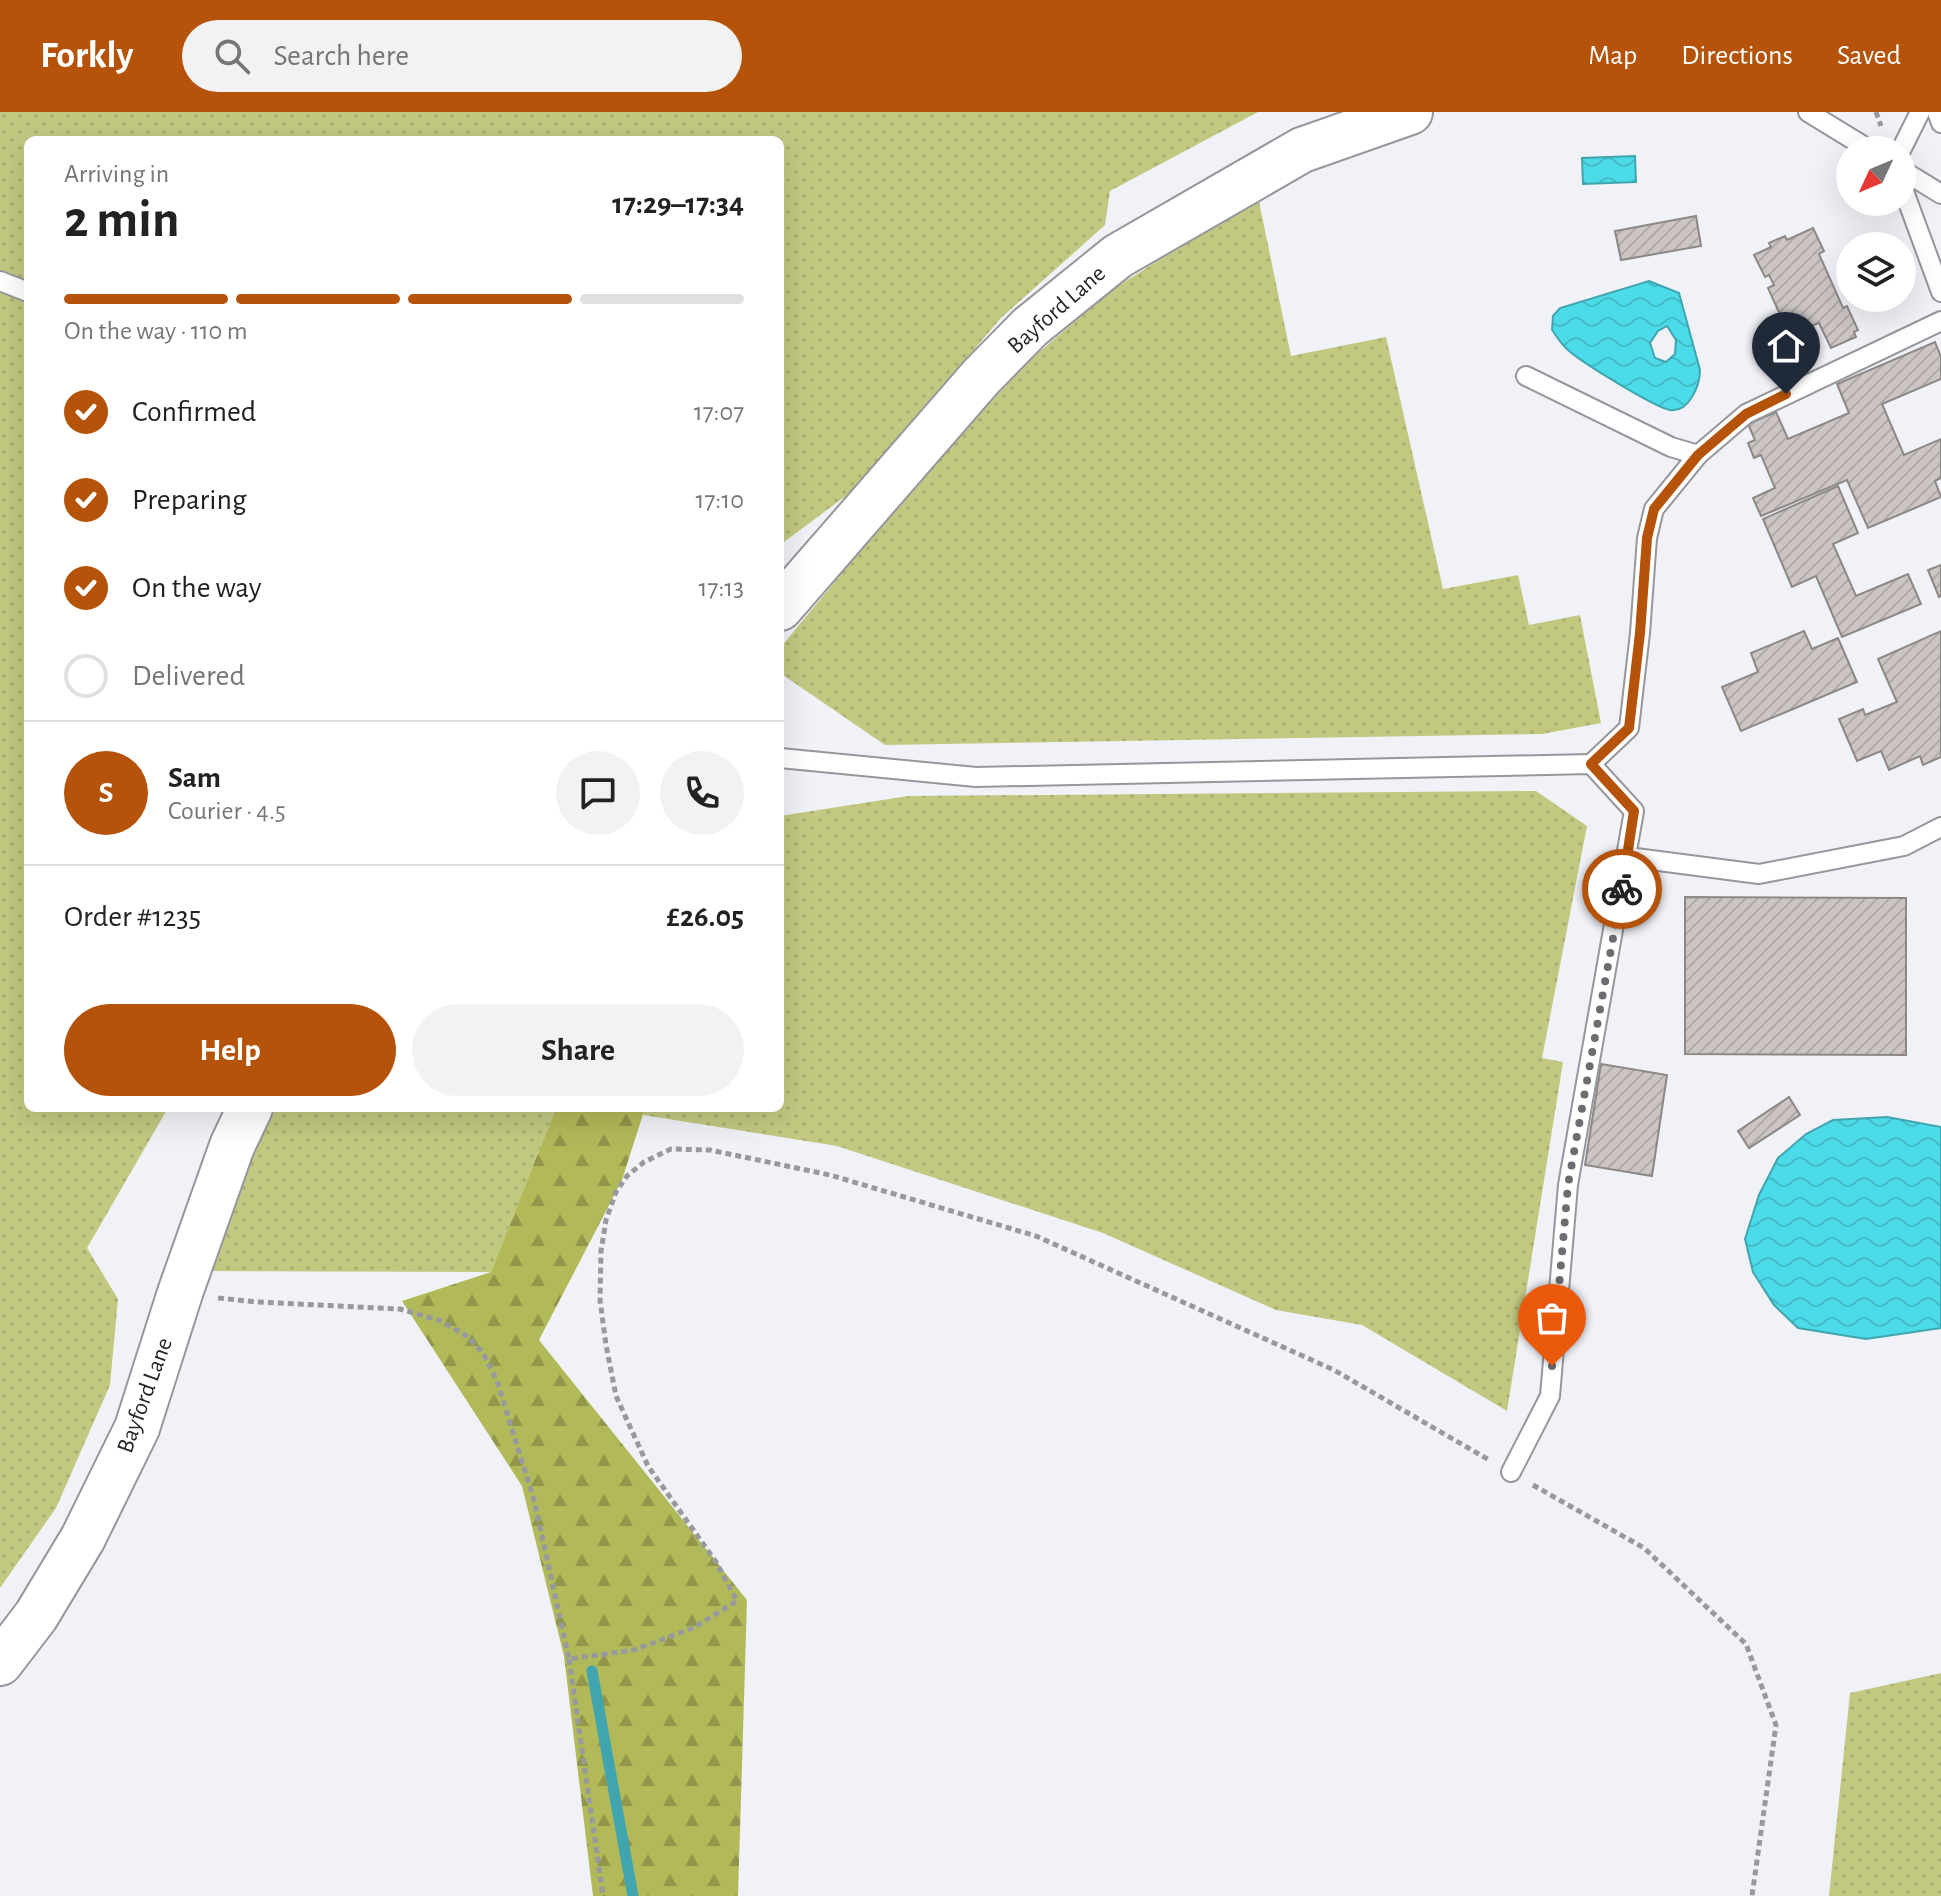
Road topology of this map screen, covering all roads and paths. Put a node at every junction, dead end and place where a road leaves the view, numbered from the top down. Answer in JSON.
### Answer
{"nodes":[{"id":1,"x":1410,"y":112,"type":"edge"},
{"id":2,"x":1808,"y":112,"type":"edge"},
{"id":3,"x":1920,"y":112,"type":"edge"},
{"id":4,"x":1937,"y":112,"type":"edge"},
{"id":5,"x":1941,"y":123,"type":"edge"},
{"id":6,"x":1847,"y":136,"type":"edge"},
{"id":7,"x":1908,"y":136,"type":"edge"},
{"id":8,"x":1916,"y":179,"type":"edge"},
{"id":9,"x":1941,"y":194,"type":"edge"},
{"id":10,"x":1913,"y":216,"type":"edge"},
{"id":11,"x":0,"y":281,"type":"edge"},
{"id":12,"x":24,"y":290,"type":"edge"},
{"id":13,"x":1941,"y":292,"type":"edge"},
{"id":14,"x":1941,"y":321,"type":"edge"},
{"id":15,"x":1526,"y":376,"type":"dead end"},
{"id":16,"x":1698,"y":455,"type":"junction"},
{"id":17,"x":784,"y":603,"type":"edge"},
{"id":18,"x":784,"y":758,"type":"edge"},
{"id":19,"x":1591,"y":764,"type":"junction"},
{"id":20,"x":1941,"y":827,"type":"edge"},
{"id":21,"x":1628,"y":857,"type":"junction"},
{"id":22,"x":248,"y":1112,"type":"edge"},
{"id":23,"x":180,"y":1293,"type":"junction"},
{"id":24,"x":1511,"y":1472,"type":"junction"},
{"id":25,"x":569,"y":1659,"type":"junction"},
{"id":26,"x":0,"y":1663,"type":"edge"},
{"id":27,"x":603,"y":1896,"type":"edge"},
{"id":28,"x":1752,"y":1896,"type":"edge"}],
"edges":[{"from":1,"to":17,"type":"street","name":"Bayford Lane"},
{"from":2,"to":6,"type":"lane"},
{"from":3,"to":7,"type":"lane"},
{"from":4,"to":5,"type":"lane"},
{"from":8,"to":9,"type":"lane"},
{"from":10,"to":13,"type":"lane"},
{"from":11,"to":12,"type":"lane"},
{"from":14,"to":16,"type":"lane"},
{"from":15,"to":16,"type":"lane"},
{"from":16,"to":19,"type":"lane"},
{"from":18,"to":19,"type":"lane"},
{"from":19,"to":21,"type":"lane"},
{"from":20,"to":21,"type":"lane"},
{"from":21,"to":24,"type":"lane"},
{"from":22,"to":23,"type":"street","name":"Bayford Lane"},
{"from":23,"to":25,"type":"path"},
{"from":23,"to":26,"type":"street","name":"Bayford Lane"},
{"from":24,"to":25,"type":"path"},
{"from":24,"to":28,"type":"path"},
{"from":25,"to":27,"type":"path"}]}
